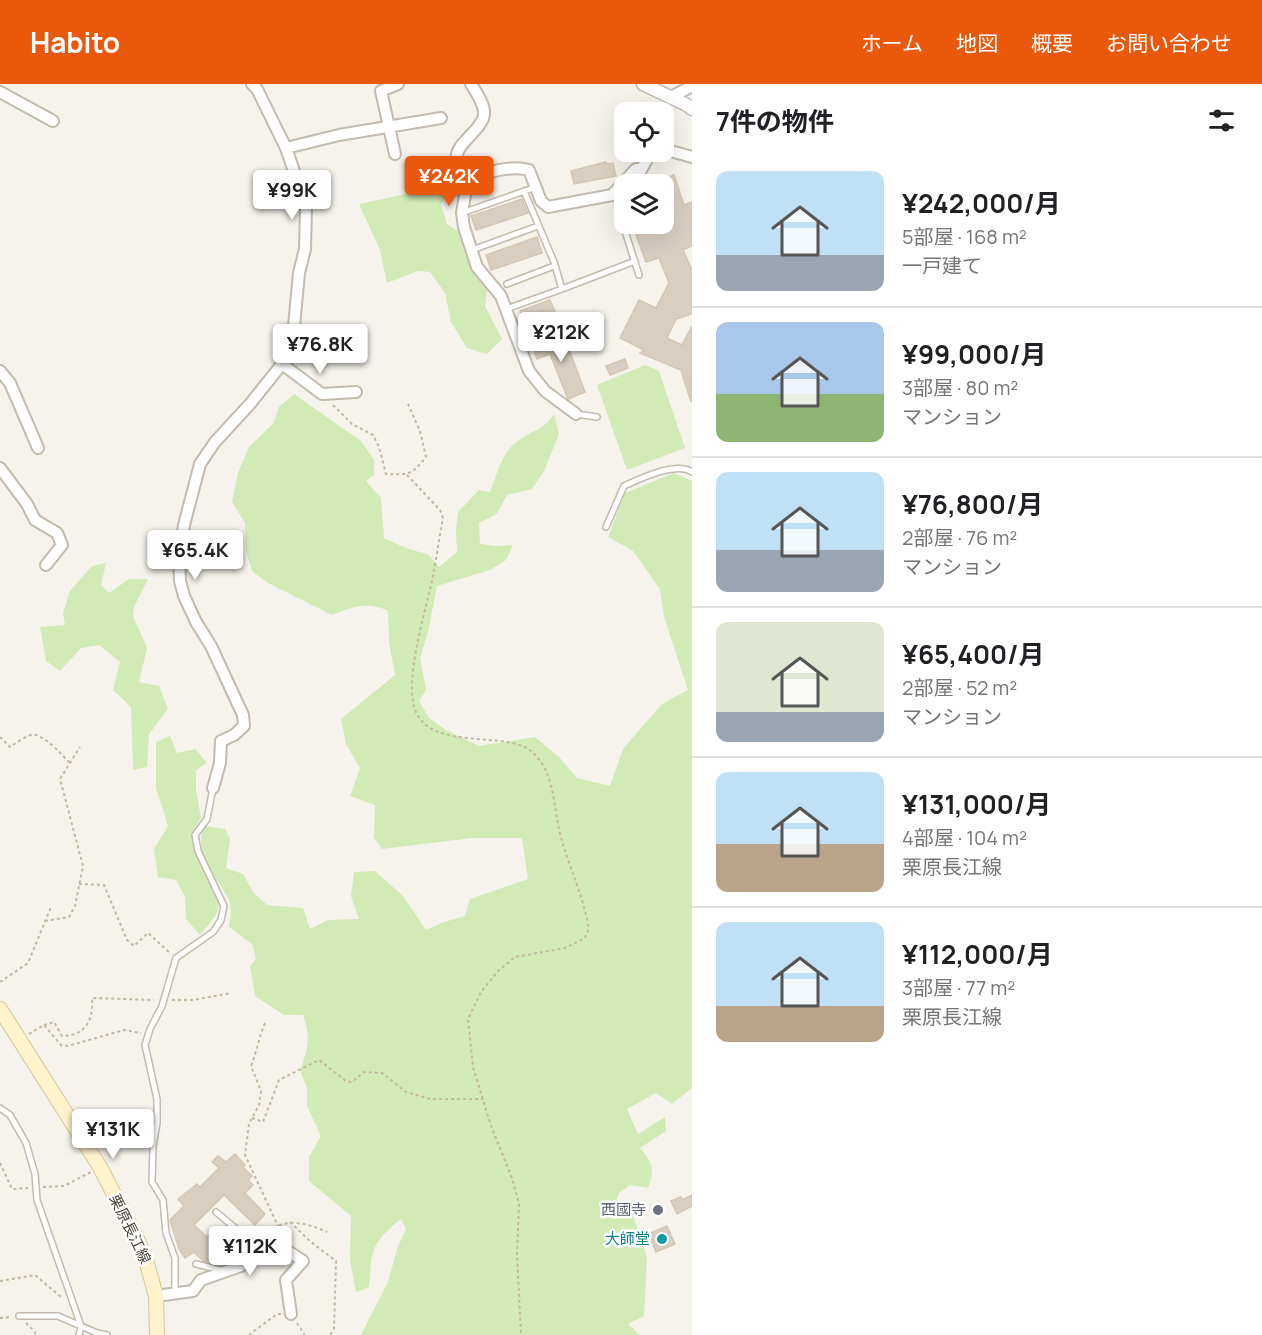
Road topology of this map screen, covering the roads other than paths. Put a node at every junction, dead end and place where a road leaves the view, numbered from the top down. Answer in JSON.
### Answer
{"nodes":[{"id":1,"x":252,"y":84,"type":"edge"},
{"id":2,"x":398,"y":84,"type":"edge"},
{"id":3,"x":471,"y":84,"type":"edge"},
{"id":4,"x":643,"y":84,"type":"edge"},
{"id":5,"x":692,"y":86,"type":"edge"},
{"id":6,"x":0,"y":92,"type":"edge"},
{"id":7,"x":671,"y":97,"type":"junction"},
{"id":8,"x":692,"y":109,"type":"edge"},
{"id":9,"x":441,"y":118,"type":"dead end"},
{"id":10,"x":53,"y":121,"type":"dead end"},
{"id":11,"x":389,"y":126,"type":"junction"},
{"id":12,"x":286,"y":148,"type":"junction"},
{"id":13,"x":395,"y":154,"type":"dead end"},
{"id":14,"x":692,"y":157,"type":"edge"},
{"id":15,"x":641,"y":169,"type":"junction"},
{"id":16,"x":638,"y":174,"type":"edge"},
{"id":17,"x":467,"y":183,"type":"junction"},
{"id":18,"x":536,"y":187,"type":"junction"},
{"id":19,"x":524,"y":191,"type":"junction"},
{"id":20,"x":462,"y":213,"type":"junction"},
{"id":21,"x":538,"y":226,"type":"junction"},
{"id":22,"x":626,"y":234,"type":"edge"},
{"id":23,"x":472,"y":250,"type":"junction"},
{"id":24,"x":635,"y":261,"type":"junction"},
{"id":25,"x":554,"y":266,"type":"junction"},
{"id":26,"x":639,"y":275,"type":"dead end"},
{"id":27,"x":507,"y":284,"type":"dead end"},
{"id":28,"x":562,"y":289,"type":"junction"},
{"id":29,"x":506,"y":309,"type":"junction"},
{"id":30,"x":282,"y":364,"type":"junction"},
{"id":31,"x":0,"y":371,"type":"edge"},
{"id":32,"x":356,"y":392,"type":"dead end"},
{"id":33,"x":576,"y":414,"type":"joint"},
{"id":34,"x":597,"y":417,"type":"dead end"},
{"id":35,"x":38,"y":448,"type":"dead end"},
{"id":36,"x":0,"y":468,"type":"edge"},
{"id":37,"x":692,"y":472,"type":"edge"},
{"id":38,"x":606,"y":527,"type":"dead end"},
{"id":39,"x":46,"y":565,"type":"dead end"},
{"id":40,"x":213,"y":788,"type":"joint"},
{"id":41,"x":0,"y":1009,"type":"edge"},
{"id":42,"x":0,"y":1108,"type":"edge"},
{"id":43,"x":216,"y":1212,"type":"dead end"},
{"id":44,"x":261,"y":1244,"type":"junction"},
{"id":45,"x":196,"y":1264,"type":"dead end"},
{"id":46,"x":226,"y":1271,"type":"junction"},
{"id":47,"x":175,"y":1293,"type":"junction"},
{"id":48,"x":156,"y":1296,"type":"junction"},
{"id":49,"x":291,"y":1314,"type":"road end"},
{"id":50,"x":19,"y":1316,"type":"dead end"},
{"id":51,"x":81,"y":1326,"type":"junction"},
{"id":52,"x":79,"y":1335,"type":"edge"},
{"id":53,"x":107,"y":1335,"type":"edge"},
{"id":54,"x":157,"y":1335,"type":"edge"}],
"edges":[{"from":1,"to":12,"type":"street"},
{"from":2,"to":11,"type":"street"},
{"from":3,"to":17,"type":"street"},
{"from":4,"to":7,"type":"street"},
{"from":5,"to":7,"type":"street"},
{"from":6,"to":10,"type":"street"},
{"from":7,"to":8,"type":"street"},
{"from":9,"to":11,"type":"street"},
{"from":11,"to":12,"type":"street"},
{"from":11,"to":13,"type":"street"},
{"from":12,"to":30,"type":"street"},
{"from":14,"to":15,"type":"street"},
{"from":15,"to":16,"type":"street"},
{"from":15,"to":18,"type":"street"},
{"from":17,"to":18,"type":"street"},
{"from":17,"to":20,"type":"street"},
{"from":18,"to":19,"type":"lane"},
{"from":19,"to":20,"type":"lane"},
{"from":19,"to":21,"type":"lane"},
{"from":20,"to":23,"type":"street"},
{"from":21,"to":23,"type":"lane"},
{"from":21,"to":25,"type":"lane"},
{"from":22,"to":24,"type":"lane"},
{"from":23,"to":29,"type":"street"},
{"from":24,"to":26,"type":"lane"},
{"from":24,"to":28,"type":"lane"},
{"from":25,"to":27,"type":"lane"},
{"from":25,"to":28,"type":"lane"},
{"from":28,"to":29,"type":"lane"},
{"from":29,"to":33,"type":"street"},
{"from":30,"to":32,"type":"street"},
{"from":30,"to":40,"type":"street"},
{"from":31,"to":35,"type":"street"},
{"from":33,"to":34,"type":"lane"},
{"from":36,"to":39,"type":"street"},
{"from":37,"to":38,"type":"lane"},
{"from":40,"to":47,"type":"lane"},
{"from":41,"to":48,"type":"main road","name":"栗原長江線"},
{"from":42,"to":51,"type":"lane"},
{"from":43,"to":44,"type":"lane"},
{"from":44,"to":46,"type":"street"},
{"from":44,"to":49,"type":"street"},
{"from":45,"to":46,"type":"lane"},
{"from":46,"to":47,"type":"street"},
{"from":47,"to":48,"type":"street"},
{"from":48,"to":54,"type":"main road","name":"栗原長江線"},
{"from":50,"to":51,"type":"lane"},
{"from":51,"to":52,"type":"lane"},
{"from":51,"to":53,"type":"lane"}]}
